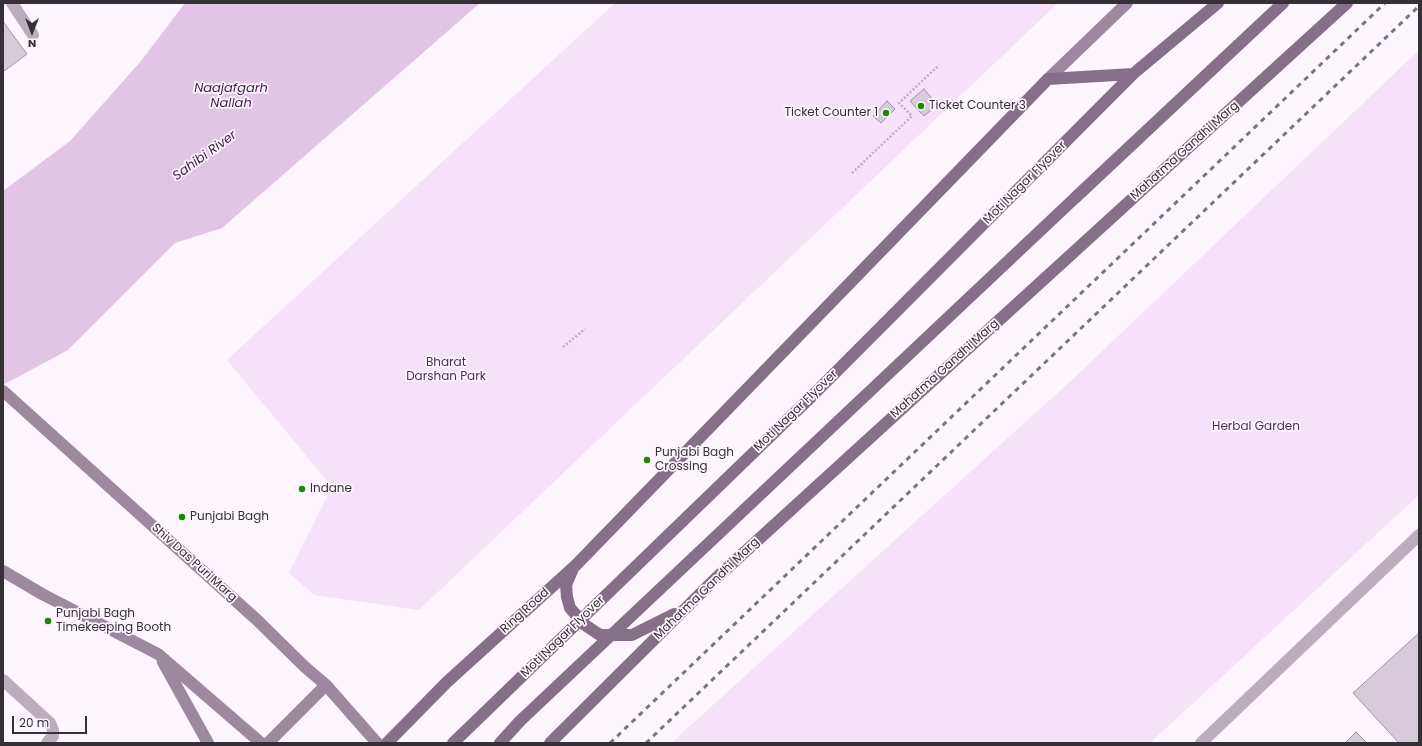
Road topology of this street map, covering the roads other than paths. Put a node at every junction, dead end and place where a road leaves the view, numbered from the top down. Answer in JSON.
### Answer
{"nodes":[{"id":1,"x":12,"y":3,"type":"edge"},
{"id":2,"x":1127,"y":3,"type":"edge"},
{"id":3,"x":1218,"y":3,"type":"edge"},
{"id":4,"x":1283,"y":3,"type":"edge"},
{"id":5,"x":1347,"y":3,"type":"edge"},
{"id":6,"x":33,"y":35,"type":"dead end"},
{"id":7,"x":1133,"y":74,"type":"junction"},
{"id":8,"x":1048,"y":79,"type":"junction"},
{"id":9,"x":3,"y":391,"type":"edge"},
{"id":10,"x":1419,"y":535,"type":"edge"},
{"id":11,"x":576,"y":564,"type":"junction"},
{"id":12,"x":3,"y":571,"type":"edge"},
{"id":13,"x":684,"y":609,"type":"junction"},
{"id":14,"x":158,"y":654,"type":"junction"},
{"id":15,"x":3,"y":680,"type":"edge"},
{"id":16,"x":326,"y":685,"type":"junction"},
{"id":17,"x":53,"y":741,"type":"edge"},
{"id":18,"x":208,"y":743,"type":"edge"},
{"id":19,"x":261,"y":743,"type":"edge"},
{"id":20,"x":268,"y":743,"type":"edge"},
{"id":21,"x":377,"y":743,"type":"edge"},
{"id":22,"x":387,"y":743,"type":"edge"},
{"id":23,"x":453,"y":743,"type":"edge"},
{"id":24,"x":500,"y":743,"type":"edge"},
{"id":25,"x":550,"y":743,"type":"edge"},
{"id":26,"x":1201,"y":743,"type":"edge"}],
"edges":[{"from":1,"to":6,"type":"street"},
{"from":2,"to":8,"type":"main road"},
{"from":3,"to":7,"type":"main road"},
{"from":4,"to":24,"type":"main road","bridge":true},
{"from":5,"to":13,"type":"main road","name":"Mahatma Gandhi Marg"},
{"from":7,"to":8,"type":"main road"},
{"from":7,"to":23,"type":"main road","name":"Moti Nagar Flyover","bridge":true},
{"from":8,"to":11,"type":"main road","name":"Ring Road"},
{"from":9,"to":16,"type":"main road","name":"Shiv Das Puri Marg"},
{"from":10,"to":26,"type":"street"},
{"from":11,"to":13,"type":"main road"},
{"from":11,"to":22,"type":"main road","name":"Ring Road"},
{"from":12,"to":14,"type":"main road"},
{"from":13,"to":25,"type":"main road","name":"Mahatma Gandhi Marg"},
{"from":14,"to":18,"type":"main road"},
{"from":14,"to":19,"type":"main road"},
{"from":15,"to":17,"type":"street"},
{"from":16,"to":20,"type":"main road"},
{"from":16,"to":21,"type":"main road","name":"Shiv Das Puri Marg"}]}
